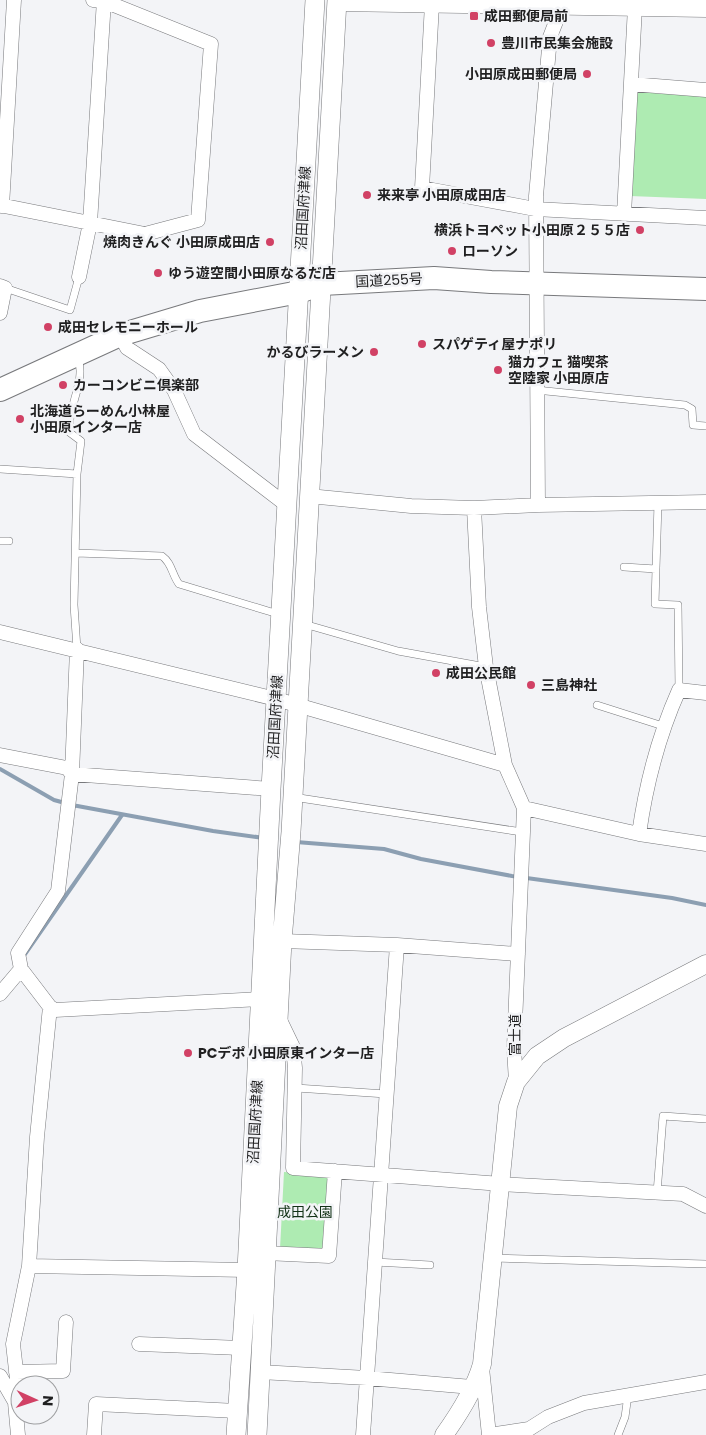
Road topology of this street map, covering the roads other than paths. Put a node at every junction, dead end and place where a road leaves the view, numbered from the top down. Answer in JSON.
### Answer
{"nodes":[{"id":1,"x":14,"y":0,"type":"edge"},
{"id":2,"x":100,"y":0,"type":"edge"},
{"id":3,"x":315,"y":0,"type":"edge"},
{"id":4,"x":337,"y":1,"type":"edge"},
{"id":5,"x":561,"y":3,"type":"edge"},
{"id":6,"x":432,"y":4,"type":"junction"},
{"id":7,"x":634,"y":7,"type":"junction"},
{"id":8,"x":706,"y":8,"type":"edge"},
{"id":9,"x":631,"y":84,"type":"junction"},
{"id":10,"x":706,"y":90,"type":"edge"},
{"id":11,"x":1,"y":205,"type":"edge"},
{"id":12,"x":535,"y":209,"type":"junction"},
{"id":13,"x":624,"y":214,"type":"junction"},
{"id":14,"x":706,"y":218,"type":"edge"},
{"id":15,"x":90,"y":223,"type":"junction"},
{"id":16,"x":79,"y":277,"type":"joint"},
{"id":17,"x":535,"y":283,"type":"junction"},
{"id":18,"x":322,"y":284,"type":"junction"},
{"id":19,"x":3,"y":287,"type":"edge"},
{"id":20,"x":706,"y":288,"type":"edge"},
{"id":21,"x":299,"y":292,"type":"junction"},
{"id":22,"x":0,"y":313,"type":"edge"},
{"id":23,"x":120,"y":335,"type":"junction"},
{"id":24,"x":77,"y":354,"type":"junction"},
{"id":25,"x":0,"y":390,"type":"edge"},
{"id":26,"x":536,"y":390,"type":"junction"},
{"id":27,"x":706,"y":426,"type":"edge"},
{"id":28,"x":0,"y":469,"type":"edge"},
{"id":29,"x":77,"y":474,"type":"junction"},
{"id":30,"x":310,"y":496,"type":"junction"},
{"id":31,"x":706,"y":502,"type":"edge"},
{"id":32,"x":658,"y":503,"type":"junction"},
{"id":33,"x":538,"y":505,"type":"junction"},
{"id":34,"x":288,"y":506,"type":"junction"},
{"id":35,"x":474,"y":508,"type":"junction"},
{"id":36,"x":0,"y":541,"type":"edge"},
{"id":37,"x":9,"y":541,"type":"dead end"},
{"id":38,"x":76,"y":553,"type":"junction"},
{"id":39,"x":624,"y":567,"type":"dead end"},
{"id":40,"x":656,"y":569,"type":"junction"},
{"id":41,"x":281,"y":615,"type":"junction"},
{"id":42,"x":302,"y":623,"type":"junction"},
{"id":43,"x":0,"y":632,"type":"edge"},
{"id":44,"x":77,"y":650,"type":"junction"},
{"id":45,"x":486,"y":667,"type":"junction"},
{"id":46,"x":679,"y":690,"type":"junction"},
{"id":47,"x":706,"y":693,"type":"edge"},
{"id":48,"x":276,"y":699,"type":"junction"},
{"id":49,"x":598,"y":705,"type":"dead end"},
{"id":50,"x":297,"y":706,"type":"junction"},
{"id":51,"x":663,"y":726,"type":"junction"},
{"id":52,"x":0,"y":755,"type":"edge"},
{"id":53,"x":505,"y":765,"type":"junction"},
{"id":54,"x":72,"y":774,"type":"junction"},
{"id":55,"x":271,"y":789,"type":"junction"},
{"id":56,"x":293,"y":797,"type":"junction"},
{"id":57,"x":524,"y":808,"type":"junction"},
{"id":58,"x":522,"y":832,"type":"junction"},
{"id":59,"x":639,"y":834,"type":"junction"},
{"id":60,"x":706,"y":844,"type":"edge"},
{"id":61,"x":282,"y":941,"type":"junction"},
{"id":62,"x":397,"y":945,"type":"junction"},
{"id":63,"x":518,"y":954,"type":"junction"},
{"id":64,"x":706,"y":964,"type":"edge"},
{"id":65,"x":21,"y":969,"type":"junction"},
{"id":66,"x":0,"y":994,"type":"edge"},
{"id":67,"x":262,"y":999,"type":"junction"},
{"id":68,"x":50,"y":1007,"type":"junction"},
{"id":69,"x":279,"y":1017,"type":"junction"},
{"id":70,"x":516,"y":1082,"type":"junction"},
{"id":71,"x":296,"y":1088,"type":"junction"},
{"id":72,"x":386,"y":1094,"type":"junction"},
{"id":73,"x":706,"y":1119,"type":"edge"},
{"id":74,"x":335,"y":1171,"type":"junction"},
{"id":75,"x":381,"y":1174,"type":"junction"},
{"id":76,"x":501,"y":1184,"type":"junction"},
{"id":77,"x":657,"y":1193,"type":"junction"},
{"id":78,"x":706,"y":1206,"type":"edge"},
{"id":79,"x":265,"y":1253,"type":"junction"},
{"id":80,"x":493,"y":1258,"type":"junction"},
{"id":81,"x":375,"y":1262,"type":"junction"},
{"id":82,"x":706,"y":1264,"type":"edge"},
{"id":83,"x":430,"y":1265,"type":"dead end"},
{"id":84,"x":28,"y":1266,"type":"junction"},
{"id":85,"x":247,"y":1270,"type":"junction"},
{"id":86,"x":66,"y":1322,"type":"dead end"},
{"id":87,"x":139,"y":1344,"type":"dead end"},
{"id":88,"x":241,"y":1348,"type":"junction"},
{"id":89,"x":482,"y":1364,"type":"junction"},
{"id":90,"x":16,"y":1372,"type":"junction"},
{"id":91,"x":260,"y":1372,"type":"junction"},
{"id":92,"x":16,"y":1375,"type":"edge"},
{"id":93,"x":0,"y":1376,"type":"edge"},
{"id":94,"x":367,"y":1378,"type":"junction"},
{"id":95,"x":706,"y":1382,"type":"edge"},
{"id":96,"x":472,"y":1387,"type":"junction"},
{"id":97,"x":10,"y":1393,"type":"edge"},
{"id":98,"x":628,"y":1395,"type":"junction"},
{"id":99,"x":237,"y":1411,"type":"junction"},
{"id":100,"x":94,"y":1435,"type":"edge"},
{"id":101,"x":236,"y":1435,"type":"edge"},
{"id":102,"x":257,"y":1435,"type":"edge"},
{"id":103,"x":363,"y":1435,"type":"edge"},
{"id":104,"x":444,"y":1435,"type":"edge"},
{"id":105,"x":489,"y":1435,"type":"edge"},
{"id":106,"x":618,"y":1435,"type":"edge"}],
"edges":[{"from":1,"to":11,"type":"street"},
{"from":2,"to":15,"type":"street"},
{"from":2,"to":15,"type":"street"},
{"from":3,"to":4,"type":"main road"},
{"from":3,"to":21,"type":"main road","name":"沼田国府津線"},
{"from":4,"to":6,"type":"street"},
{"from":4,"to":18,"type":"main road","name":"沼田国府津線"},
{"from":5,"to":6,"type":"street"},
{"from":5,"to":7,"type":"street"},
{"from":5,"to":12,"type":"street"},
{"from":6,"to":12,"type":"street"},
{"from":7,"to":8,"type":"street"},
{"from":7,"to":9,"type":"street"},
{"from":9,"to":10,"type":"street"},
{"from":9,"to":13,"type":"street"},
{"from":11,"to":15,"type":"street"},
{"from":12,"to":13,"type":"street"},
{"from":12,"to":17,"type":"street"},
{"from":13,"to":14,"type":"street"},
{"from":15,"to":16,"type":"street"},
{"from":16,"to":19,"type":"lane"},
{"from":17,"to":18,"type":"highway","name":"国道255号"},
{"from":17,"to":20,"type":"highway","name":"国道255号"},
{"from":17,"to":26,"type":"street"},
{"from":18,"to":21,"type":"highway","name":"国道255号"},
{"from":18,"to":30,"type":"main road","name":"沼田国府津線"},
{"from":19,"to":22,"type":"street"},
{"from":21,"to":23,"type":"highway","name":"国道255号"},
{"from":21,"to":34,"type":"main road","name":"沼田国府津線"},
{"from":23,"to":24,"type":"highway","name":"国道255号"},
{"from":23,"to":34,"type":"street"},
{"from":24,"to":25,"type":"highway","name":"国道255号"},
{"from":24,"to":29,"type":"lane"},
{"from":26,"to":27,"type":"lane"},
{"from":26,"to":33,"type":"street"},
{"from":28,"to":29,"type":"lane"},
{"from":29,"to":38,"type":"lane"},
{"from":30,"to":35,"type":"street"},
{"from":30,"to":42,"type":"main road","name":"沼田国府津線"},
{"from":31,"to":32,"type":"street"},
{"from":32,"to":33,"type":"street"},
{"from":32,"to":40,"type":"lane"},
{"from":33,"to":35,"type":"street"},
{"from":34,"to":41,"type":"main road","name":"沼田国府津線"},
{"from":35,"to":45,"type":"street"},
{"from":36,"to":37,"type":"lane"},
{"from":38,"to":41,"type":"lane"},
{"from":38,"to":44,"type":"lane"},
{"from":39,"to":40,"type":"lane"},
{"from":40,"to":46,"type":"lane"},
{"from":41,"to":48,"type":"main road","name":"沼田国府津線"},
{"from":42,"to":45,"type":"lane"},
{"from":42,"to":50,"type":"main road","name":"沼田国府津線"},
{"from":43,"to":44,"type":"street"},
{"from":44,"to":48,"type":"street"},
{"from":44,"to":54,"type":"street"},
{"from":45,"to":53,"type":"street"},
{"from":46,"to":47,"type":"street"},
{"from":46,"to":51,"type":"street"},
{"from":48,"to":50,"type":"street"},
{"from":48,"to":55,"type":"main road","name":"沼田国府津線"},
{"from":49,"to":51,"type":"lane"},
{"from":50,"to":53,"type":"street"},
{"from":50,"to":56,"type":"main road","name":"沼田国府津線"},
{"from":51,"to":59,"type":"street"},
{"from":52,"to":54,"type":"street"},
{"from":53,"to":57,"type":"street"},
{"from":54,"to":55,"type":"street"},
{"from":54,"to":65,"type":"street"},
{"from":55,"to":67,"type":"main road","name":"沼田国府津線"},
{"from":56,"to":58,"type":"lane"},
{"from":56,"to":61,"type":"main road","name":"沼田国府津線"},
{"from":57,"to":58,"type":"street","name":"富士道"},
{"from":57,"to":59,"type":"street"},
{"from":58,"to":63,"type":"street","name":"富士道"},
{"from":59,"to":60,"type":"street"},
{"from":61,"to":62,"type":"street"},
{"from":61,"to":69,"type":"main road","name":"沼田国府津線"},
{"from":62,"to":63,"type":"street"},
{"from":62,"to":72,"type":"street"},
{"from":63,"to":70,"type":"street","name":"富士道"},
{"from":64,"to":70,"type":"street"},
{"from":65,"to":66,"type":"street"},
{"from":65,"to":68,"type":"street"},
{"from":67,"to":68,"type":"street"},
{"from":67,"to":85,"type":"main road","name":"沼田国府津線"},
{"from":68,"to":84,"type":"street"},
{"from":69,"to":71,"type":"street"},
{"from":69,"to":79,"type":"main road","name":"沼田国府津線"},
{"from":70,"to":76,"type":"street","name":"富士道"},
{"from":71,"to":72,"type":"lane"},
{"from":71,"to":74,"type":"street"},
{"from":72,"to":75,"type":"street"},
{"from":73,"to":77,"type":"lane"},
{"from":74,"to":75,"type":"street"},
{"from":74,"to":79,"type":"street"},
{"from":75,"to":76,"type":"street"},
{"from":75,"to":81,"type":"street"},
{"from":76,"to":77,"type":"street"},
{"from":76,"to":80,"type":"street","name":"富士道"},
{"from":77,"to":78,"type":"street"},
{"from":79,"to":91,"type":"main road","name":"沼田国府津線"},
{"from":80,"to":82,"type":"lane"},
{"from":80,"to":89,"type":"street","name":"富士道"},
{"from":81,"to":83,"type":"lane"},
{"from":81,"to":94,"type":"street"},
{"from":84,"to":85,"type":"street"},
{"from":84,"to":90,"type":"street"},
{"from":85,"to":88,"type":"main road","name":"沼田国府津線"},
{"from":86,"to":90,"type":"street"},
{"from":87,"to":88,"type":"street"},
{"from":88,"to":99,"type":"main road","name":"沼田国府津線"},
{"from":89,"to":96,"type":"street","name":"富士道"},
{"from":89,"to":105,"type":"street"},
{"from":90,"to":92,"type":"street"},
{"from":91,"to":94,"type":"street"},
{"from":91,"to":102,"type":"main road","name":"沼田国府津線"},
{"from":93,"to":97,"type":"street"},
{"from":94,"to":96,"type":"street"},
{"from":94,"to":103,"type":"street"},
{"from":95,"to":98,"type":"street"},
{"from":96,"to":104,"type":"street","name":"富士道"},
{"from":98,"to":105,"type":"street"},
{"from":98,"to":106,"type":"lane"},
{"from":99,"to":100,"type":"street"},
{"from":99,"to":101,"type":"main road","name":"沼田国府津線"}]}
